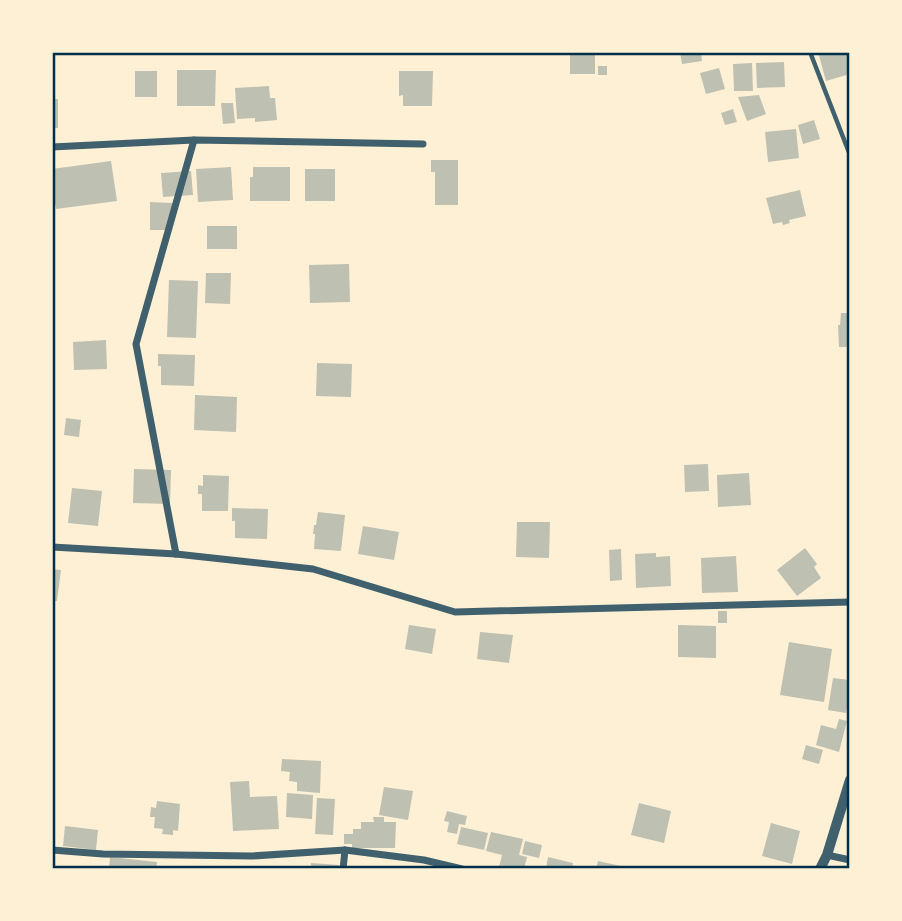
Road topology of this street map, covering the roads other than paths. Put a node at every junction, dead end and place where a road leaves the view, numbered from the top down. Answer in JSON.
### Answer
{"nodes":[{"id":1,"x":810,"y":52,"type":"edge"},
{"id":2,"x":194,"y":140,"type":"junction"},
{"id":3,"x":423,"y":144,"type":"dead end"},
{"id":4,"x":52,"y":147,"type":"edge"},
{"id":5,"x":849,"y":155,"type":"edge"},
{"id":6,"x":52,"y":547,"type":"edge"},
{"id":7,"x":176,"y":554,"type":"junction"},
{"id":8,"x":849,"y":602,"type":"edge"},
{"id":9,"x":849,"y":780,"type":"edge"},
{"id":10,"x":52,"y":850,"type":"edge"},
{"id":11,"x":345,"y":850,"type":"junction"},
{"id":12,"x":827,"y":855,"type":"junction"},
{"id":13,"x":849,"y":860,"type":"edge"},
{"id":14,"x":343,"y":869,"type":"edge"},
{"id":15,"x":462,"y":869,"type":"edge"},
{"id":16,"x":820,"y":869,"type":"edge"}],
"edges":[{"from":1,"to":5,"type":"lane"},
{"from":2,"to":3,"type":"street"},
{"from":2,"to":4,"type":"street"},
{"from":2,"to":7,"type":"street"},
{"from":6,"to":7,"type":"street"},
{"from":7,"to":8,"type":"street"},
{"from":9,"to":12,"type":"street"},
{"from":10,"to":11,"type":"street"},
{"from":11,"to":14,"type":"street"},
{"from":11,"to":15,"type":"street"},
{"from":12,"to":13,"type":"street"},
{"from":12,"to":16,"type":"street"}]}
